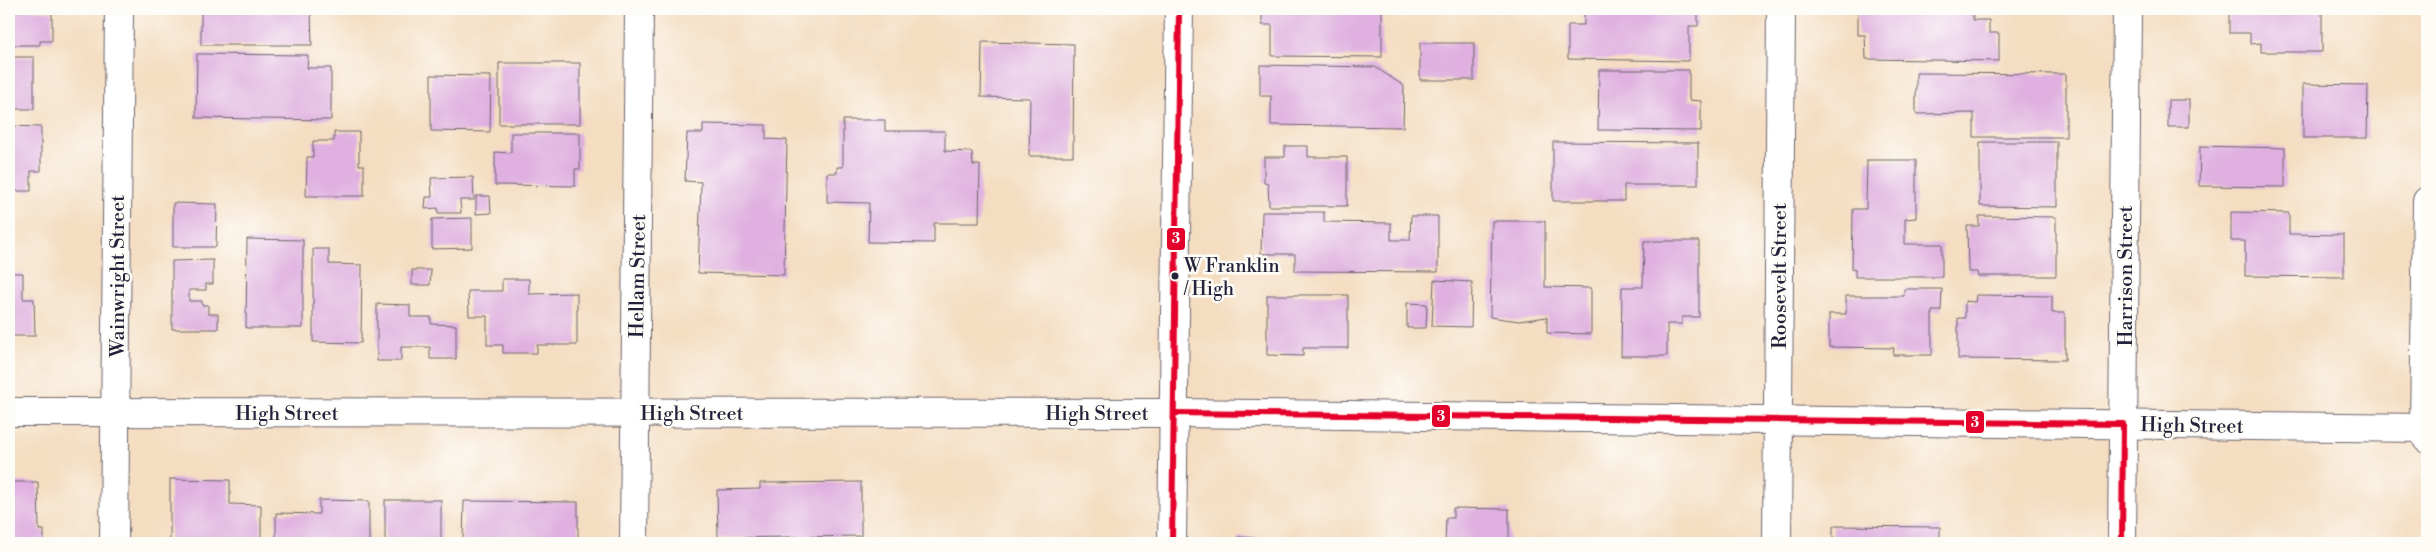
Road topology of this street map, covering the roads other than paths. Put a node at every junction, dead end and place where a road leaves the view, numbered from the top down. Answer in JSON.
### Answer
{"nodes":[{"id":1,"x":119,"y":9,"type":"edge"},
{"id":2,"x":639,"y":9,"type":"edge"},
{"id":3,"x":1179,"y":9,"type":"edge"},
{"id":4,"x":1781,"y":9,"type":"edge"},
{"id":5,"x":2127,"y":9,"type":"edge"},
{"id":6,"x":2427,"y":201,"type":"edge"},
{"id":7,"x":9,"y":412,"type":"edge"},
{"id":8,"x":115,"y":413,"type":"junction"},
{"id":9,"x":635,"y":413,"type":"junction"},
{"id":10,"x":1174,"y":414,"type":"junction"},
{"id":11,"x":1778,"y":420,"type":"junction"},
{"id":12,"x":2123,"y":424,"type":"junction"},
{"id":13,"x":2426,"y":434,"type":"edge"},
{"id":14,"x":114,"y":543,"type":"edge"},
{"id":15,"x":634,"y":543,"type":"edge"},
{"id":16,"x":1172,"y":543,"type":"edge"},
{"id":17,"x":1777,"y":543,"type":"edge"},
{"id":18,"x":2122,"y":543,"type":"edge"}],
"edges":[{"from":1,"to":8,"type":"street","name":"Wainwright Street"},
{"from":2,"to":9,"type":"street","name":"Hellam Street"},
{"from":3,"to":10,"type":"street"},
{"from":4,"to":11,"type":"street","name":"Roosevelt Street"},
{"from":5,"to":12,"type":"street","name":"Harrison Street"},
{"from":6,"to":13,"type":"street"},
{"from":7,"to":8,"type":"street","name":"High Street"},
{"from":8,"to":9,"type":"street","name":"High Street"},
{"from":8,"to":14,"type":"street","name":"Wainwright Street"},
{"from":9,"to":10,"type":"street","name":"High Street"},
{"from":9,"to":15,"type":"street","name":"Hellam Street"},
{"from":10,"to":11,"type":"street","name":"High Street"},
{"from":10,"to":16,"type":"street"},
{"from":11,"to":12,"type":"street","name":"High Street"},
{"from":11,"to":17,"type":"street","name":"Roosevelt Street"},
{"from":12,"to":13,"type":"street","name":"High Street"},
{"from":12,"to":18,"type":"street","name":"Harrison Street"}]}
